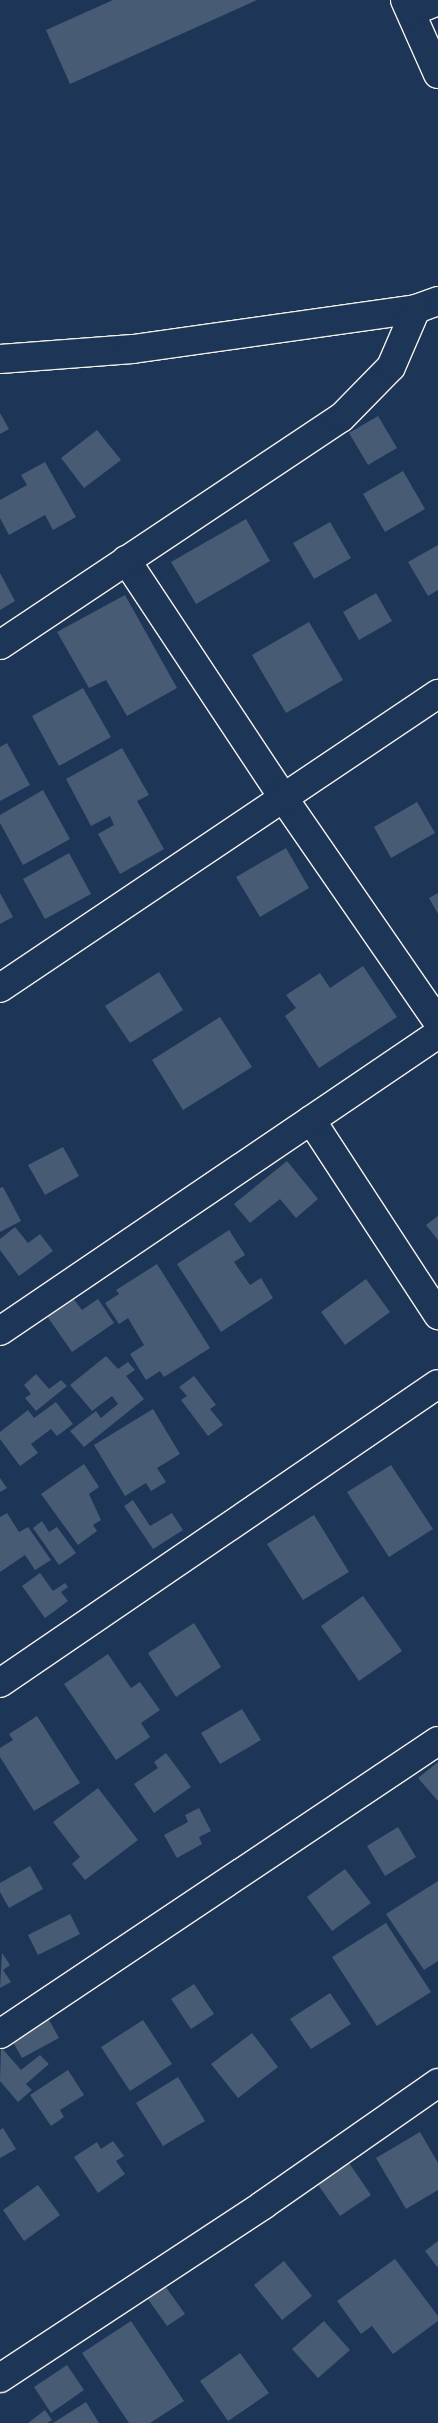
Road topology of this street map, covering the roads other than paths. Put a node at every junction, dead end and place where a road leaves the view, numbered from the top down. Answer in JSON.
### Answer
{"nodes":[{"id":1,"x":438,"y":1,"type":"edge"},
{"id":2,"x":408,"y":6,"type":"edge"},
{"id":3,"x":438,"y":74,"type":"edge"},
{"id":4,"x":427,"y":305,"type":"edge"},
{"id":5,"x":0,"y":359,"type":"edge"},
{"id":6,"x":126,"y":560,"type":"junction"},
{"id":7,"x":0,"y":645,"type":"edge"},
{"id":8,"x":438,"y":694,"type":"edge"},
{"id":9,"x":282,"y":796,"type":"junction"},
{"id":10,"x":0,"y":988,"type":"edge"},
{"id":11,"x":438,"y":1022,"type":"edge"},
{"id":12,"x":438,"y":1034,"type":"edge"},
{"id":13,"x":311,"y":1120,"type":"junction"},
{"id":14,"x":438,"y":1316,"type":"edge"},
{"id":15,"x":0,"y":1331,"type":"edge"},
{"id":16,"x":438,"y":1384,"type":"edge"},
{"id":17,"x":0,"y":1683,"type":"edge"},
{"id":18,"x":438,"y":1741,"type":"edge"},
{"id":19,"x":0,"y":2034,"type":"edge"},
{"id":20,"x":438,"y":2083,"type":"edge"},
{"id":21,"x":0,"y":2378,"type":"edge"}],
"edges":[{"from":1,"to":2,"type":"street"},
{"from":2,"to":3,"type":"street"},
{"from":4,"to":5,"type":"street"},
{"from":4,"to":6,"type":"street"},
{"from":6,"to":7,"type":"street"},
{"from":6,"to":9,"type":"street"},
{"from":8,"to":9,"type":"street"},
{"from":9,"to":10,"type":"street"},
{"from":9,"to":11,"type":"street"},
{"from":12,"to":13,"type":"street"},
{"from":13,"to":14,"type":"street"},
{"from":13,"to":15,"type":"street"},
{"from":16,"to":17,"type":"street"},
{"from":18,"to":19,"type":"street"},
{"from":20,"to":21,"type":"street"}]}
